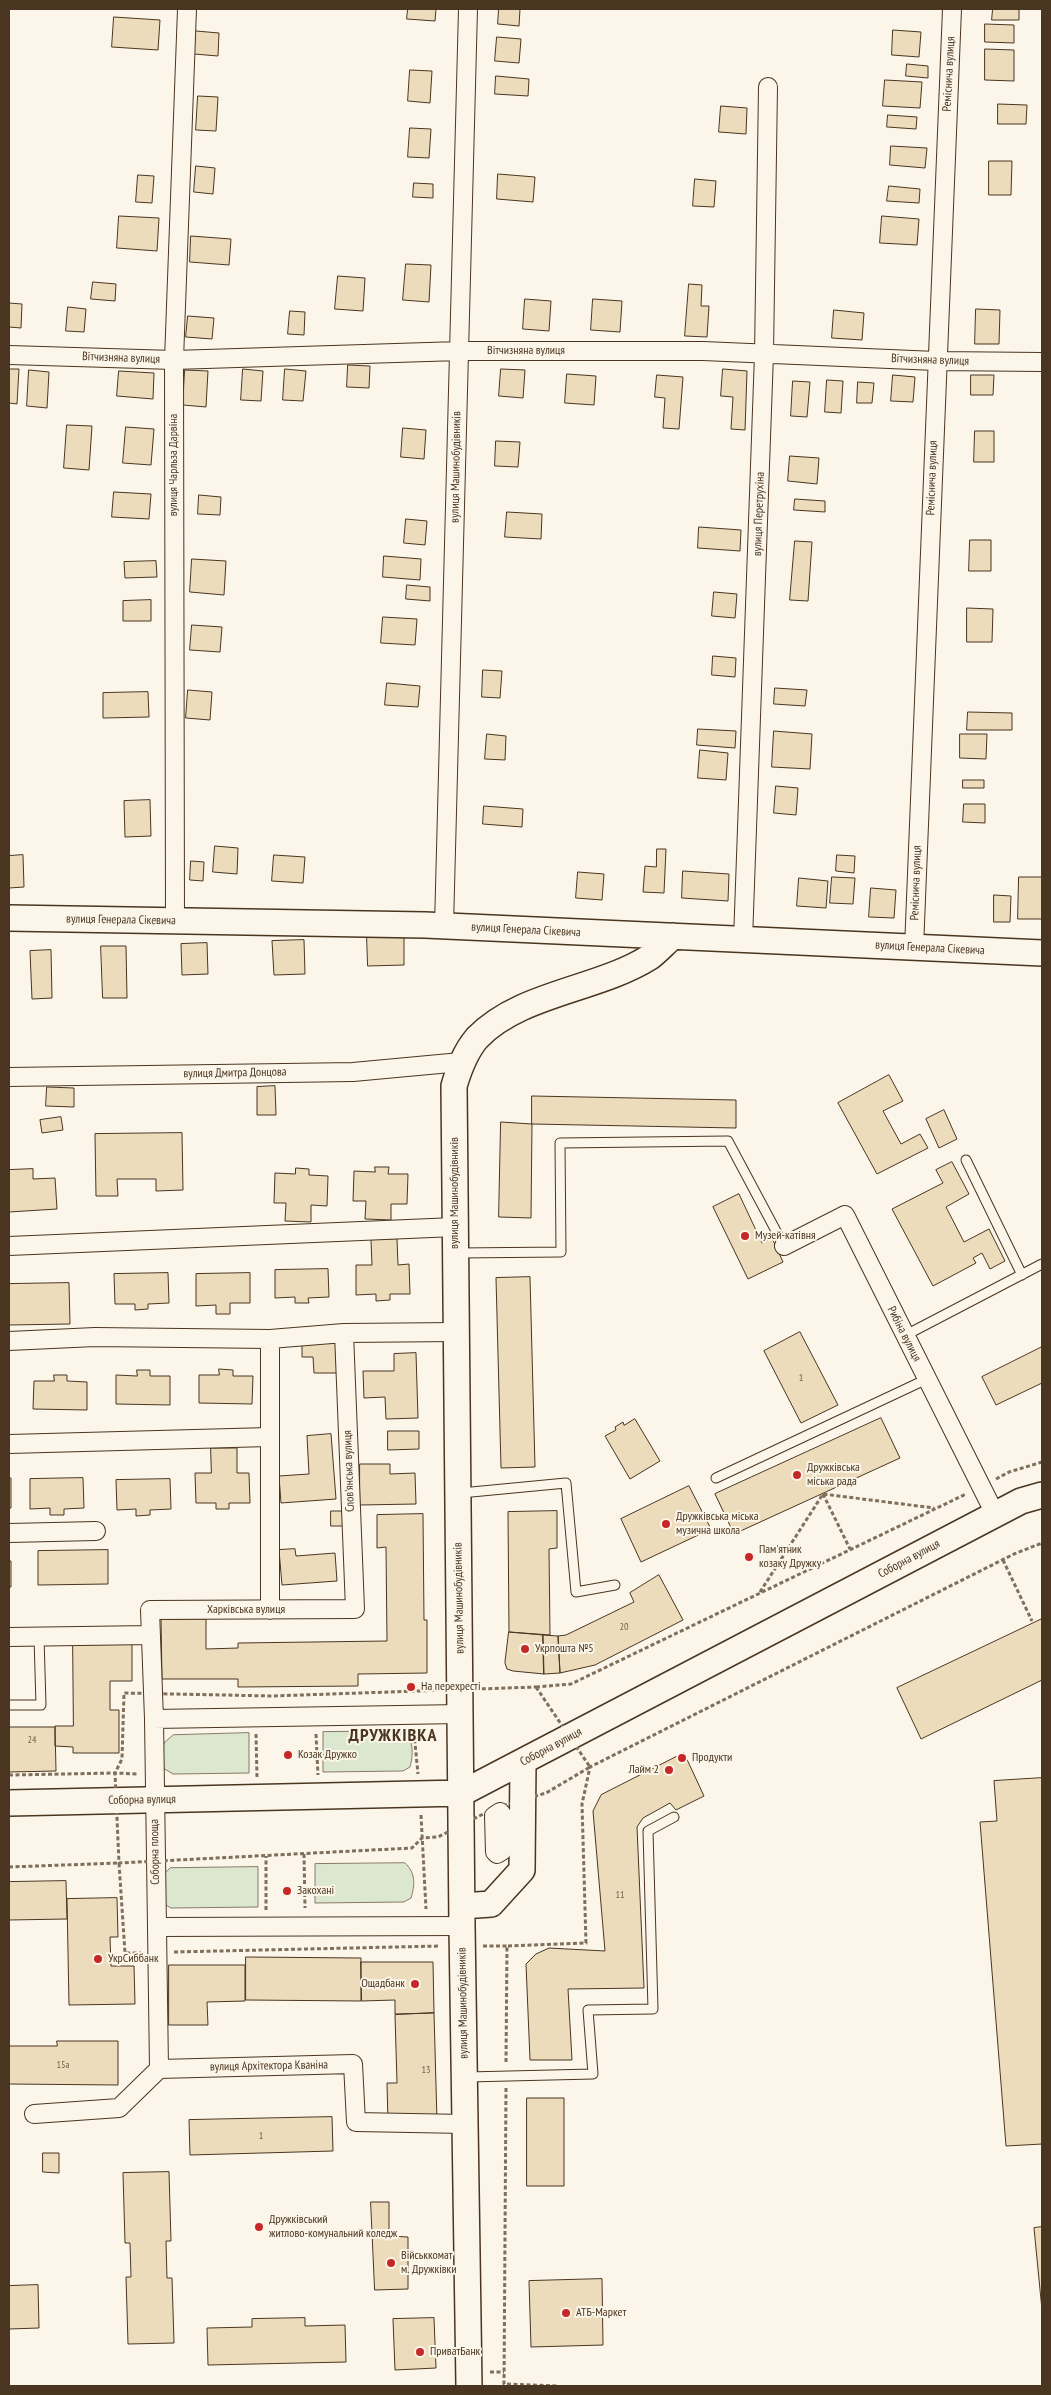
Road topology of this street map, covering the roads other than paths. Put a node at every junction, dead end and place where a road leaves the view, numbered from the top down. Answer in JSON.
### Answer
{"nodes":[{"id":1,"x":187,"y":9,"type":"edge"},
{"id":2,"x":468,"y":9,"type":"edge"},
{"id":3,"x":952,"y":9,"type":"edge"},
{"id":4,"x":768,"y":87,"type":"dead end"},
{"id":5,"x":459,"y":351,"type":"junction"},
{"id":6,"x":764,"y":354,"type":"junction"},
{"id":7,"x":9,"y":355,"type":"edge"},
{"id":8,"x":174,"y":360,"type":"junction"},
{"id":9,"x":936,"y":361,"type":"junction"},
{"id":10,"x":1042,"y":362,"type":"edge"},
{"id":11,"x":9,"y":918,"type":"edge"},
{"id":12,"x":175,"y":921,"type":"junction"},
{"id":13,"x":444,"y":926,"type":"junction"},
{"id":14,"x":672,"y":936,"type":"junction"},
{"id":15,"x":743,"y":940,"type":"junction"},
{"id":16,"x":914,"y":948,"type":"junction"},
{"id":17,"x":1042,"y":954,"type":"edge"},
{"id":18,"x":462,"y":1062,"type":"junction"},
{"id":19,"x":9,"y":1077,"type":"edge"},
{"id":20,"x":966,"y":1160,"type":"dead end"},
{"id":21,"x":455,"y":1227,"type":"junction"},
{"id":22,"x":9,"y":1246,"type":"edge"},
{"id":23,"x":784,"y":1246,"type":"joint"},
{"id":24,"x":455,"y":1253,"type":"junction"},
{"id":25,"x":1042,"y":1264,"type":"edge"},
{"id":26,"x":1022,"y":1274,"type":"junction"},
{"id":27,"x":456,"y":1332,"type":"junction"},
{"id":28,"x":344,"y":1334,"type":"junction"},
{"id":29,"x":904,"y":1336,"type":"junction"},
{"id":30,"x":270,"y":1338,"type":"junction"},
{"id":31,"x":9,"y":1341,"type":"edge"},
{"id":32,"x":926,"y":1379,"type":"junction"},
{"id":33,"x":269,"y":1437,"type":"junction"},
{"id":34,"x":9,"y":1444,"type":"edge"},
{"id":35,"x":716,"y":1478,"type":"dead end"},
{"id":36,"x":458,"y":1493,"type":"junction"},
{"id":37,"x":1042,"y":1495,"type":"edge"},
{"id":38,"x":995,"y":1514,"type":"junction"},
{"id":39,"x":96,"y":1531,"type":"dead end"},
{"id":40,"x":9,"y":1534,"type":"edge"},
{"id":41,"x":615,"y":1585,"type":"dead end"},
{"id":42,"x":355,"y":1609,"type":"joint"},
{"id":43,"x":270,"y":1610,"type":"junction"},
{"id":44,"x":151,"y":1629,"type":"junction"},
{"id":45,"x":9,"y":1637,"type":"edge"},
{"id":46,"x":39,"y":1637,"type":"junction"},
{"id":47,"x":9,"y":1705,"type":"edge"},
{"id":48,"x":460,"y":1714,"type":"junction"},
{"id":49,"x":154,"y":1719,"type":"junction"},
{"id":50,"x":523,"y":1762,"type":"junction"},
{"id":51,"x":462,"y":1793,"type":"junction"},
{"id":52,"x":154,"y":1800,"type":"junction"},
{"id":53,"x":9,"y":1802,"type":"edge"},
{"id":54,"x":674,"y":1817,"type":"dead end"},
{"id":55,"x":462,"y":1916,"type":"junction"},
{"id":56,"x":157,"y":1927,"type":"junction"},
{"id":57,"x":159,"y":2069,"type":"junction"},
{"id":58,"x":464,"y":2077,"type":"junction"},
{"id":59,"x":34,"y":2114,"type":"dead end"},
{"id":60,"x":465,"y":2124,"type":"junction"},
{"id":61,"x":469,"y":2386,"type":"edge"}],
"edges":[{"from":1,"to":8,"type":"street","name":"вулиця Чарльза Дарвіна"},
{"from":2,"to":5,"type":"street","name":"вулиця Машинобудівників"},
{"from":3,"to":9,"type":"street","name":"Реміснича вулиця"},
{"from":4,"to":6,"type":"street","name":"вулиця Перетрухіна"},
{"from":5,"to":6,"type":"street","name":"Вітчизняна вулиця"},
{"from":5,"to":8,"type":"street","name":"Вітчизняна вулиця"},
{"from":5,"to":13,"type":"street","name":"вулиця Машинобудівників"},
{"from":6,"to":9,"type":"street","name":"Вітчизняна вулиця"},
{"from":6,"to":15,"type":"street","name":"вулиця Перетрухіна"},
{"from":7,"to":8,"type":"street","name":"Вітчизняна вулиця"},
{"from":8,"to":12,"type":"street","name":"вулиця Чарльза Дарвіна"},
{"from":9,"to":10,"type":"street","name":"Вітчизняна вулиця"},
{"from":9,"to":16,"type":"street","name":"Реміснича вулиця"},
{"from":11,"to":12,"type":"street","name":"вулиця Генерала Сікевича"},
{"from":12,"to":13,"type":"street","name":"вулиця Генерала Сікевича"},
{"from":13,"to":14,"type":"street","name":"вулиця Генерала Сікевича"},
{"from":14,"to":15,"type":"street","name":"вулиця Генерала Сікевича"},
{"from":14,"to":18,"type":"street","name":"вулиця Машинобудівників"},
{"from":15,"to":16,"type":"street","name":"вулиця Генерала Сікевича"},
{"from":16,"to":17,"type":"street","name":"вулиця Генерала Сікевича"},
{"from":18,"to":19,"type":"street","name":"вулиця Дмитра Донцова"},
{"from":18,"to":21,"type":"street","name":"вулиця Машинобудівників"},
{"from":20,"to":26,"type":"lane"},
{"from":21,"to":22,"type":"street"},
{"from":21,"to":24,"type":"street","name":"вулиця Машинобудівників"},
{"from":23,"to":24,"type":"lane"},
{"from":23,"to":29,"type":"street","name":"Рибіна вулиця"},
{"from":24,"to":27,"type":"street","name":"вулиця Машинобудівників"},
{"from":25,"to":26,"type":"lane"},
{"from":26,"to":29,"type":"lane"},
{"from":27,"to":28,"type":"street"},
{"from":27,"to":36,"type":"street","name":"вулиця Машинобудівників"},
{"from":28,"to":30,"type":"street"},
{"from":28,"to":42,"type":"street","name":"Слов'янська вулиця"},
{"from":29,"to":32,"type":"street","name":"Рибіна вулиця"},
{"from":30,"to":31,"type":"street"},
{"from":30,"to":33,"type":"street"},
{"from":32,"to":35,"type":"lane"},
{"from":32,"to":38,"type":"street","name":"Рибіна вулиця"},
{"from":33,"to":34,"type":"street"},
{"from":33,"to":43,"type":"street"},
{"from":36,"to":41,"type":"lane"},
{"from":36,"to":48,"type":"street","name":"вулиця Машинобудівників"},
{"from":37,"to":38,"type":"street","name":"Соборна вулиця"},
{"from":38,"to":50,"type":"street","name":"Соборна вулиця"},
{"from":39,"to":40,"type":"street"},
{"from":42,"to":43,"type":"street","name":"Харківська вулиця"},
{"from":43,"to":44,"type":"street","name":"Харківська вулиця"},
{"from":44,"to":46,"type":"street"},
{"from":44,"to":49,"type":"street","name":"Соборна площа"},
{"from":45,"to":46,"type":"street"},
{"from":46,"to":47,"type":"lane"},
{"from":48,"to":49,"type":"street"},
{"from":48,"to":51,"type":"street","name":"вулиця Машинобудівників"},
{"from":49,"to":52,"type":"street","name":"Соборна площа"},
{"from":50,"to":51,"type":"street","name":"Соборна вулиця"},
{"from":50,"to":55,"type":"street"},
{"from":51,"to":52,"type":"street","name":"Соборна вулиця"},
{"from":51,"to":55,"type":"street","name":"вулиця Машинобудівників"},
{"from":52,"to":53,"type":"street","name":"Соборна вулиця"},
{"from":52,"to":56,"type":"street","name":"Соборна площа"},
{"from":54,"to":58,"type":"lane"},
{"from":55,"to":56,"type":"street"},
{"from":55,"to":58,"type":"street","name":"вулиця Машинобудівників"},
{"from":56,"to":57,"type":"street","name":"Соборна площа"},
{"from":57,"to":59,"type":"street"},
{"from":57,"to":60,"type":"street","name":"вулиця Архітектора Кваніна"},
{"from":58,"to":60,"type":"street","name":"вулиця Машинобудівників"},
{"from":60,"to":61,"type":"street","name":"вулиця Машинобудівників"}]}
